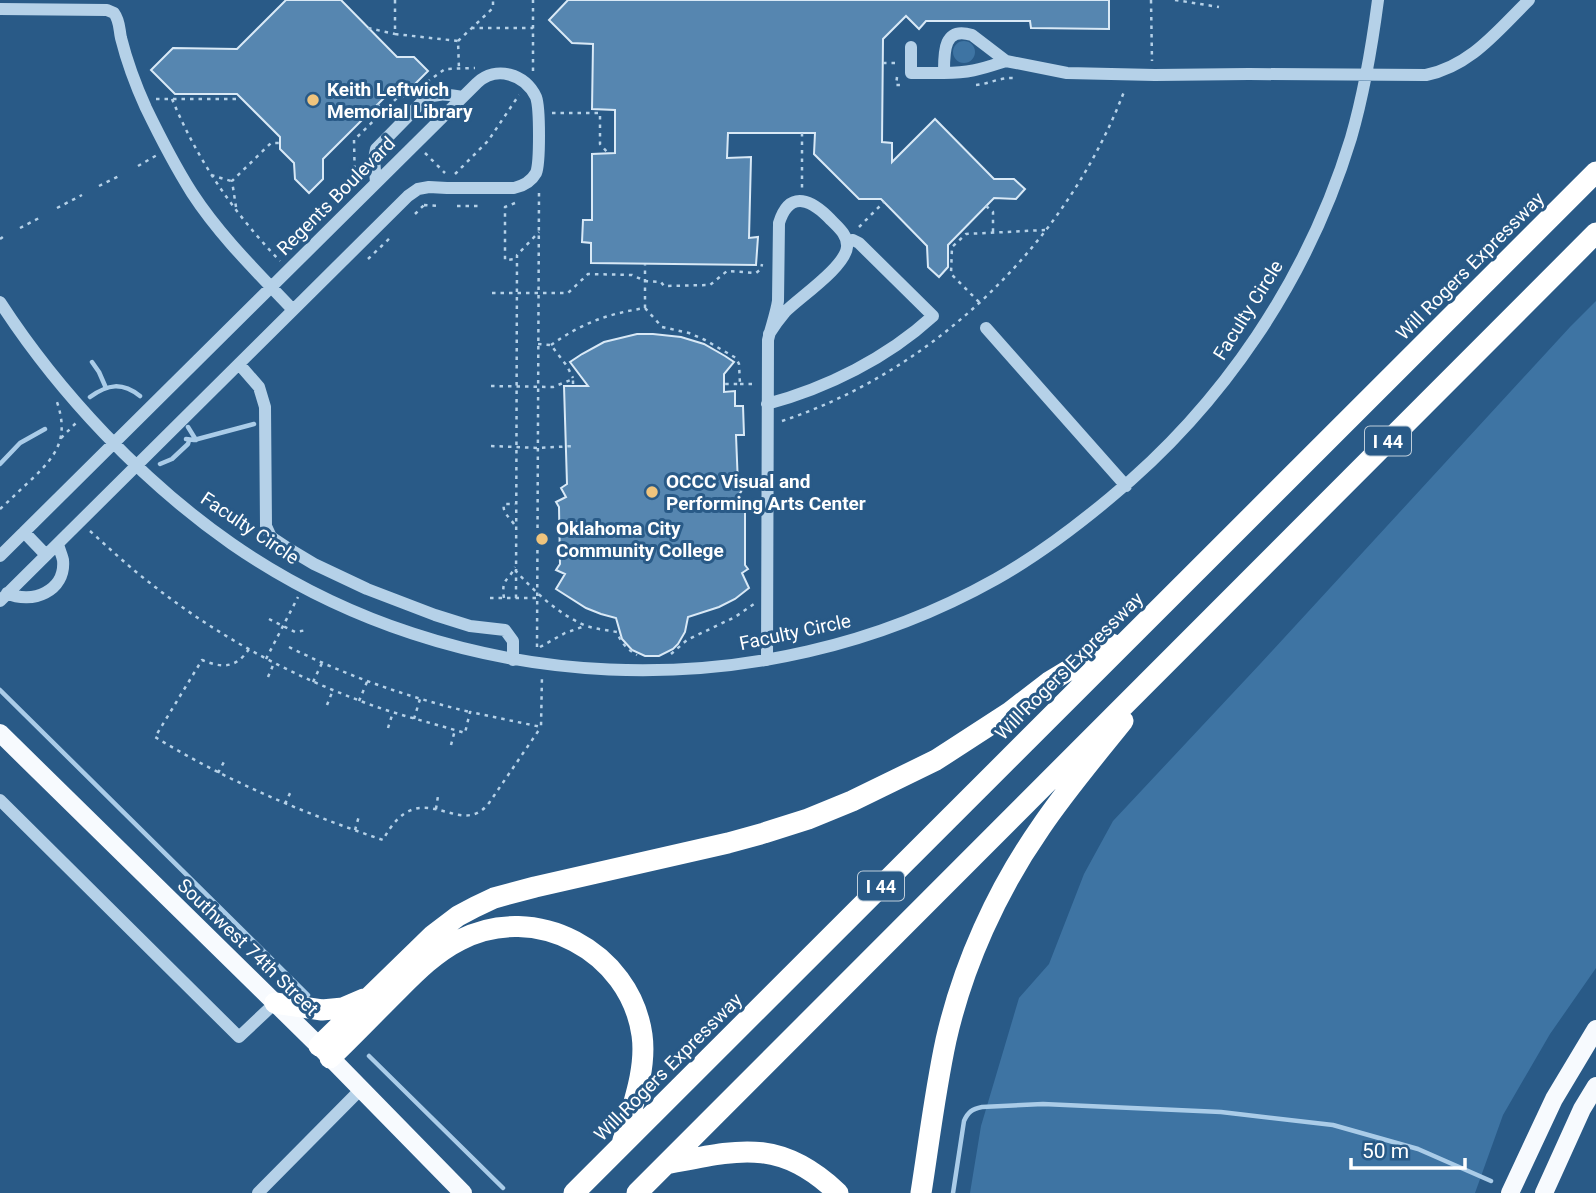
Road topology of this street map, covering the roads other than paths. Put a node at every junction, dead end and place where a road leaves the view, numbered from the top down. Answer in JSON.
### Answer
{"nodes":[{"id":1,"x":1378,"y":0,"type":"edge"},
{"id":2,"x":1530,"y":0,"type":"edge"},
{"id":3,"x":0,"y":9,"type":"edge"},
{"id":4,"x":912,"y":47,"type":"dead end"},
{"id":5,"x":1006,"y":61,"type":"junction"},
{"id":6,"x":944,"y":73,"type":"junction"},
{"id":7,"x":1367,"y":74,"type":"junction"},
{"id":8,"x":463,"y":97,"type":"junction"},
{"id":9,"x":1596,"y":172,"type":"edge"},
{"id":10,"x":376,"y":183,"type":"junction"},
{"id":11,"x":1596,"y":233,"type":"edge"},
{"id":12,"x":847,"y":241,"type":"junction"},
{"id":13,"x":272,"y":287,"type":"junction"},
{"id":14,"x":0,"y":302,"type":"edge"},
{"id":15,"x":293,"y":310,"type":"junction"},
{"id":16,"x":986,"y":328,"type":"dead end"},
{"id":17,"x":769,"y":334,"type":"junction"},
{"id":18,"x":239,"y":364,"type":"junction"},
{"id":19,"x":768,"y":404,"type":"junction"},
{"id":20,"x":114,"y":443,"type":"junction"},
{"id":21,"x":137,"y":465,"type":"junction"},
{"id":22,"x":1126,"y":486,"type":"junction"},
{"id":23,"x":24,"y":532,"type":"junction"},
{"id":24,"x":58,"y":544,"type":"junction"},
{"id":25,"x":47,"y":555,"type":"junction"},
{"id":26,"x":0,"y":556,"type":"edge"},
{"id":27,"x":4,"y":597,"type":"edge"},
{"id":28,"x":1141,"y":627,"type":"junction"},
{"id":29,"x":1180,"y":648,"type":"junction"},
{"id":30,"x":513,"y":660,"type":"junction"},
{"id":31,"x":767,"y":660,"type":"junction"},
{"id":32,"x":1,"y":737,"type":"edge"},
{"id":33,"x":0,"y":800,"type":"edge"},
{"id":34,"x":370,"y":997,"type":"junction"},
{"id":35,"x":275,"y":1003,"type":"junction"},
{"id":36,"x":1596,"y":1029,"type":"edge"},
{"id":37,"x":325,"y":1052,"type":"junction"},
{"id":38,"x":1596,"y":1086,"type":"edge"},
{"id":39,"x":361,"y":1089,"type":"junction"},
{"id":40,"x":621,"y":1146,"type":"junction"},
{"id":41,"x":666,"y":1164,"type":"junction"},
{"id":42,"x":258,"y":1193,"type":"edge"},
{"id":43,"x":463,"y":1193,"type":"edge"},
{"id":44,"x":574,"y":1193,"type":"edge"},
{"id":45,"x":636,"y":1193,"type":"edge"},
{"id":46,"x":838,"y":1193,"type":"edge"},
{"id":47,"x":921,"y":1193,"type":"edge"},
{"id":48,"x":1510,"y":1193,"type":"edge"},
{"id":49,"x":1544,"y":1193,"type":"edge"}],
"edges":[{"from":1,"to":7,"type":"street","name":"Faculty Circle"},
{"from":2,"to":7,"type":"street"},
{"from":3,"to":13,"type":"street"},
{"from":4,"to":6,"type":"street"},
{"from":5,"to":6,"type":"street"},
{"from":5,"to":6,"type":"street"},
{"from":5,"to":7,"type":"street"},
{"from":7,"to":22,"type":"street","name":"Faculty Circle"},
{"from":8,"to":10,"type":"street","name":"Regents Boulevard"},
{"from":8,"to":10,"type":"street"},
{"from":8,"to":15,"type":"street","name":"Regents Boulevard"},
{"from":9,"to":28,"type":"highway","name":"Will Rogers Expressway","number":"I 44"},
{"from":10,"to":13,"type":"street","name":"Regents Boulevard"},
{"from":11,"to":29,"type":"highway","number":"I 44"},
{"from":12,"to":17,"type":"street"},
{"from":12,"to":17,"type":"street"},
{"from":12,"to":19,"type":"street"},
{"from":13,"to":15,"type":"street"},
{"from":13,"to":20,"type":"street","name":"Regents Boulevard"},
{"from":14,"to":20,"type":"street","name":"Faculty Circle"},
{"from":15,"to":18,"type":"street","name":"Regents Boulevard"},
{"from":16,"to":22,"type":"street"},
{"from":17,"to":19,"type":"street"},
{"from":18,"to":21,"type":"street","name":"Regents Boulevard"},
{"from":18,"to":30,"type":"street"},
{"from":19,"to":31,"type":"street"},
{"from":20,"to":21,"type":"street","name":"Faculty Circle"},
{"from":20,"to":23,"type":"street","name":"Regents Boulevard"},
{"from":21,"to":24,"type":"street","name":"Regents Boulevard"},
{"from":21,"to":30,"type":"street","name":"Faculty Circle"},
{"from":22,"to":31,"type":"street","name":"Faculty Circle"},
{"from":23,"to":25,"type":"street"},
{"from":23,"to":26,"type":"street","name":"Regents Boulevard"},
{"from":24,"to":25,"type":"street","name":"Regents Boulevard"},
{"from":24,"to":27,"type":"street"},
{"from":25,"to":27,"type":"street","name":"Regents Boulevard"},
{"from":28,"to":34,"type":"highway"},
{"from":28,"to":40,"type":"highway","name":"Will Rogers Expressway","number":"I 44"},
{"from":29,"to":41,"type":"highway","number":"I 44"},
{"from":29,"to":47,"type":"highway"},
{"from":30,"to":31,"type":"street","name":"Faculty Circle"},
{"from":32,"to":35,"type":"main road","name":"Southwest 74th Street"},
{"from":33,"to":35,"type":"street"},
{"from":34,"to":35,"type":"highway"},
{"from":34,"to":37,"type":"highway"},
{"from":35,"to":37,"type":"main road","name":"Southwest 74th Street"},
{"from":36,"to":48,"type":"main road"},
{"from":37,"to":39,"type":"main road","name":"Southwest 74th Street"},
{"from":37,"to":40,"type":"highway"},
{"from":38,"to":49,"type":"main road"},
{"from":39,"to":42,"type":"street"},
{"from":39,"to":43,"type":"main road","name":"Southwest 74th Street"},
{"from":40,"to":44,"type":"highway","name":"Will Rogers Expressway","number":"I 44"},
{"from":41,"to":45,"type":"highway","number":"I 44"},
{"from":41,"to":46,"type":"highway"}]}
